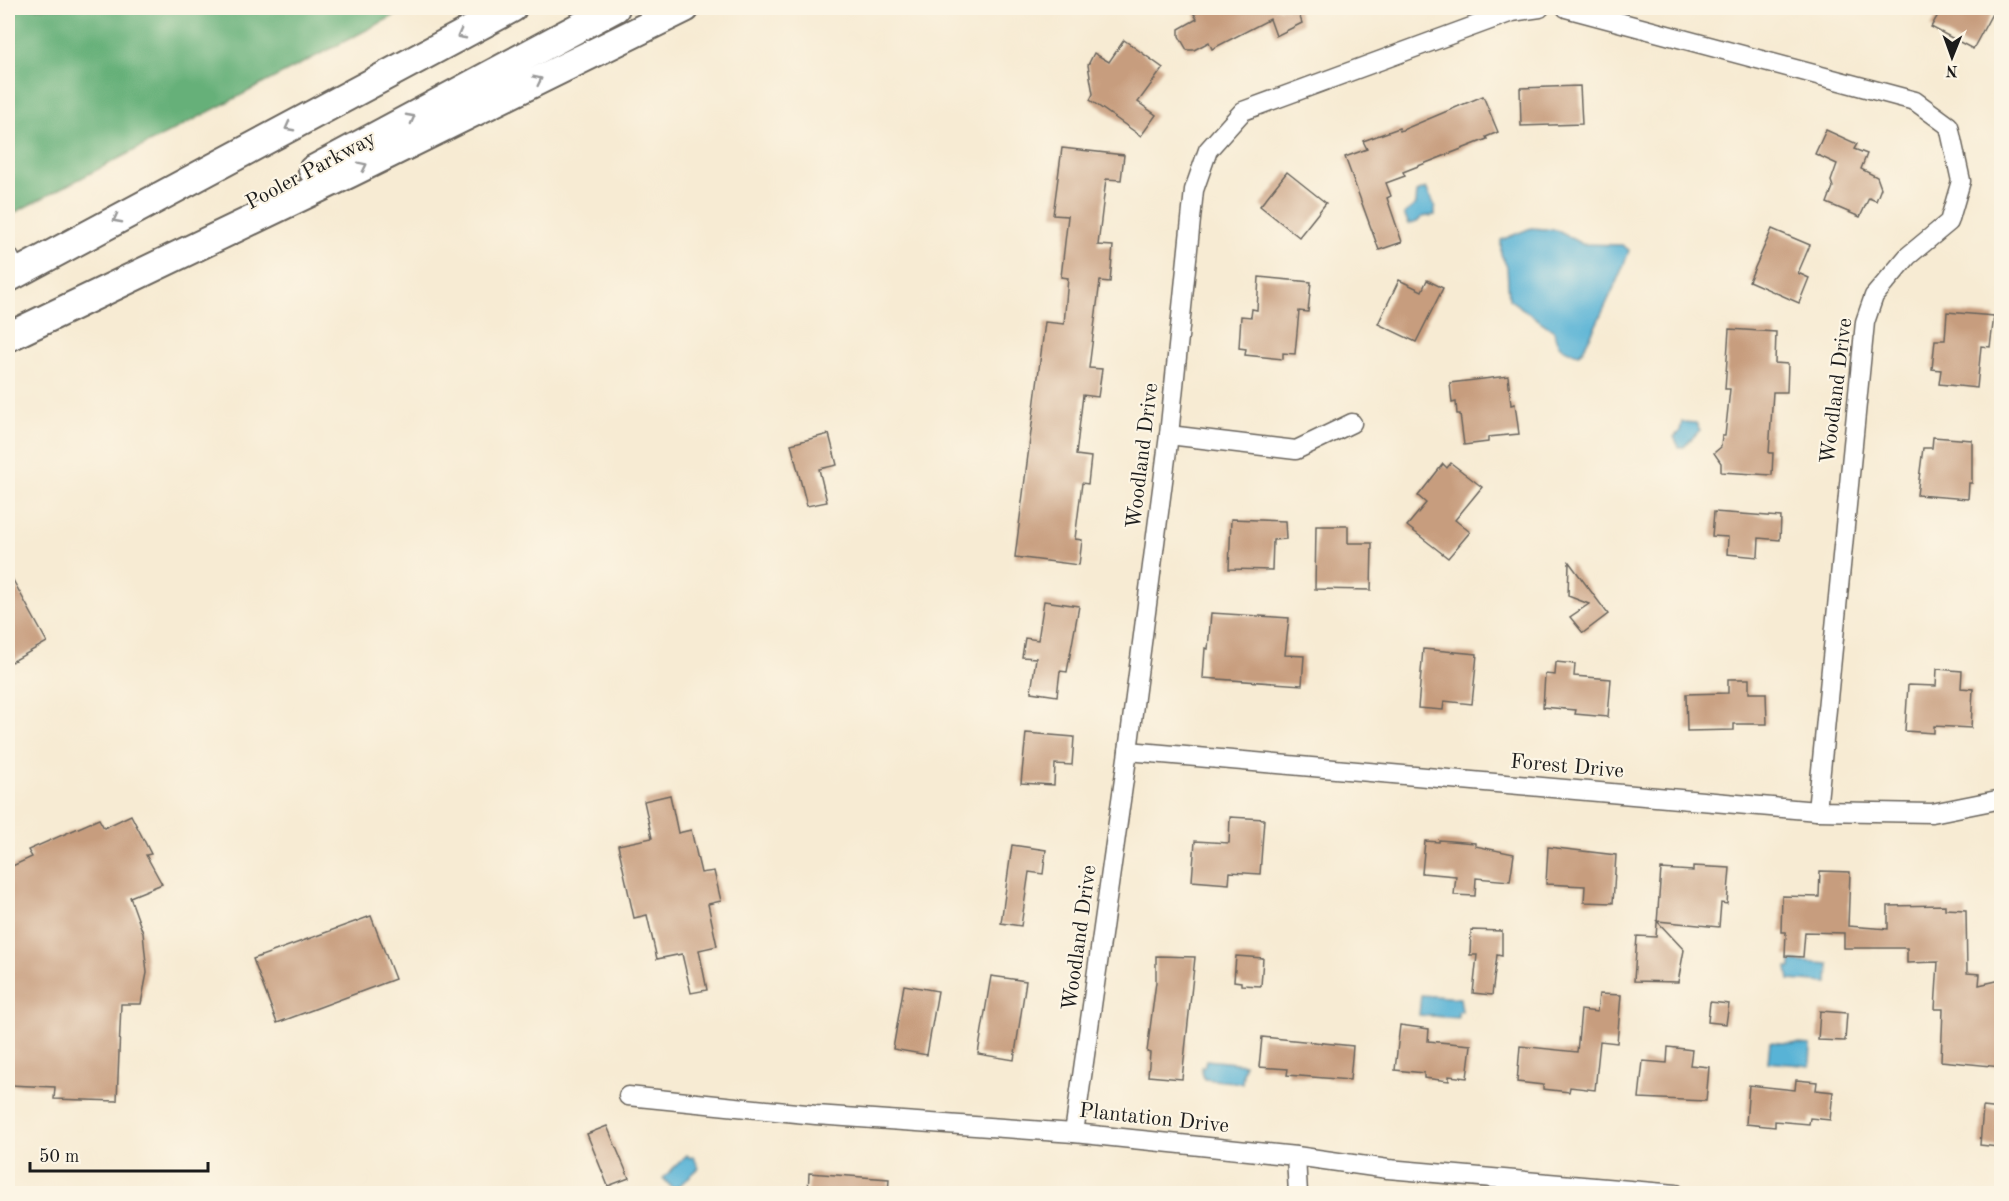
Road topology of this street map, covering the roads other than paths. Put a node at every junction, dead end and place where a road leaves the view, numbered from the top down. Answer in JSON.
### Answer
{"nodes":[{"id":1,"x":512,"y":8,"type":"edge"},
{"id":2,"x":615,"y":8,"type":"edge"},
{"id":3,"x":685,"y":8,"type":"edge"},
{"id":4,"x":1540,"y":8,"type":"edge"},
{"id":5,"x":1566,"y":8,"type":"edge"},
{"id":6,"x":11,"y":268,"type":"edge"},
{"id":7,"x":8,"y":336,"type":"edge"},
{"id":8,"x":1352,"y":423,"type":"dead end"},
{"id":9,"x":1169,"y":435,"type":"junction"},
{"id":10,"x":1128,"y":751,"type":"junction"},
{"id":11,"x":2001,"y":799,"type":"edge"},
{"id":12,"x":1817,"y":811,"type":"junction"},
{"id":13,"x":628,"y":1096,"type":"dead end"},
{"id":14,"x":1074,"y":1133,"type":"junction"},
{"id":15,"x":1296,"y":1156,"type":"junction"},
{"id":16,"x":1298,"y":1194,"type":"edge"},
{"id":17,"x":1676,"y":1194,"type":"edge"}],
"edges":[{"from":1,"to":6,"type":"main road","one_way":true},
{"from":7,"to":2,"type":"main road","name":"Pooler Parkway","one_way":true},
{"from":7,"to":3,"type":"main road","one_way":true},
{"from":4,"to":9,"type":"street","name":"Woodland Drive"},
{"from":5,"to":12,"type":"street","name":"Woodland Drive"},
{"from":8,"to":9,"type":"street"},
{"from":9,"to":10,"type":"street","name":"Woodland Drive"},
{"from":10,"to":12,"type":"street","name":"Forest Drive"},
{"from":10,"to":14,"type":"street","name":"Woodland Drive"},
{"from":11,"to":12,"type":"street","name":"Forest Drive"},
{"from":13,"to":14,"type":"street","name":"Plantation Drive"},
{"from":14,"to":15,"type":"street","name":"Plantation Drive"},
{"from":15,"to":16,"type":"street"},
{"from":15,"to":17,"type":"street","name":"Plantation Drive"}]}
